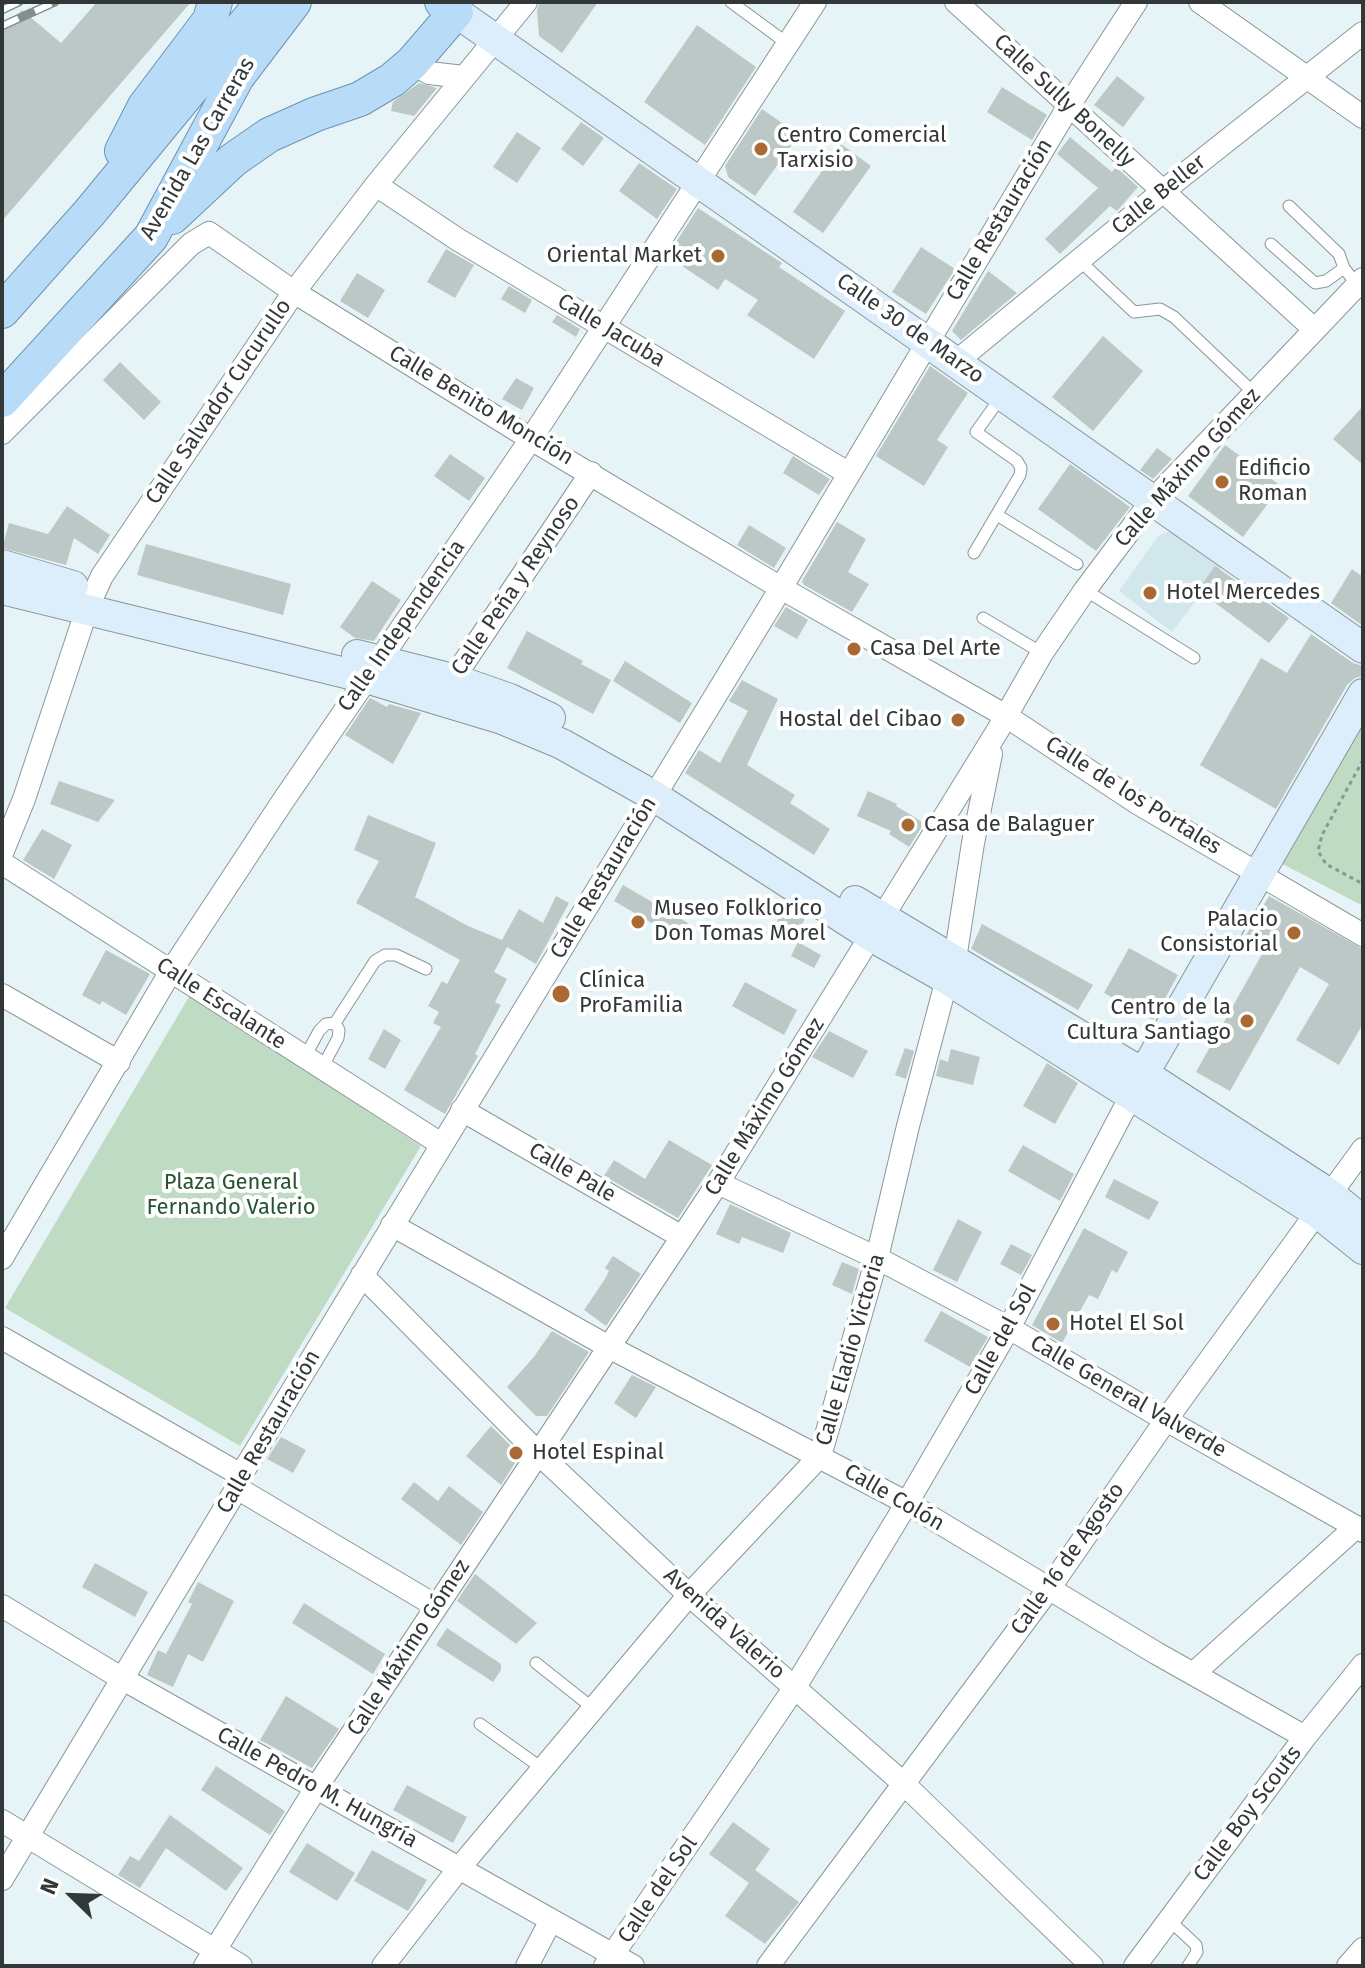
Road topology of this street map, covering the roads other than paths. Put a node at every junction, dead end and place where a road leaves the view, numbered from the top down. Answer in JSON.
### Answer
{"nodes":[{"id":1,"x":215,"y":2,"type":"edge"},
{"id":2,"x":263,"y":2,"type":"edge"},
{"id":3,"x":294,"y":2,"type":"edge"},
{"id":4,"x":526,"y":2,"type":"edge"},
{"id":5,"x":731,"y":2,"type":"edge"},
{"id":6,"x":815,"y":2,"type":"edge"},
{"id":7,"x":956,"y":2,"type":"edge"},
{"id":8,"x":1136,"y":2,"type":"edge"},
{"id":9,"x":1200,"y":2,"type":"edge"},
{"id":10,"x":449,"y":7,"type":"edge"},
{"id":11,"x":1363,"y":33,"type":"edge"},
{"id":12,"x":496,"y":39,"type":"junction"},
{"id":13,"x":788,"y":44,"type":"junction"},
{"id":14,"x":412,"y":63,"type":"junction"},
{"id":15,"x":464,"y":77,"type":"junction"},
{"id":16,"x":1306,"y":78,"type":"junction"},
{"id":17,"x":200,"y":81,"type":"junction"},
{"id":18,"x":1070,"y":104,"type":"junction"},
{"id":19,"x":145,"y":106,"type":"junction"},
{"id":20,"x":1363,"y":117,"type":"edge"},
{"id":21,"x":697,"y":182,"type":"junction"},
{"id":22,"x":376,"y":185,"type":"junction"},
{"id":23,"x":199,"y":192,"type":"junction"},
{"id":24,"x":1162,"y":192,"type":"junction"},
{"id":25,"x":1289,"y":206,"type":"dead end"},
{"id":26,"x":90,"y":212,"type":"junction"},
{"id":27,"x":209,"y":233,"type":"junction"},
{"id":28,"x":151,"y":237,"type":"junction"},
{"id":29,"x":1271,"y":244,"type":"dead end"},
{"id":30,"x":1079,"y":260,"type":"junction"},
{"id":31,"x":45,"y":264,"type":"junction"},
{"id":32,"x":1354,"y":278,"type":"edge"},
{"id":33,"x":2,"y":292,"type":"edge"},
{"id":34,"x":294,"y":292,"type":"junction"},
{"id":35,"x":2,"y":311,"type":"edge"},
{"id":36,"x":603,"y":326,"type":"junction"},
{"id":37,"x":1314,"y":329,"type":"junction"},
{"id":38,"x":927,"y":340,"type":"junction"},
{"id":39,"x":957,"y":361,"type":"junction"},
{"id":40,"x":1254,"y":393,"type":"junction"},
{"id":41,"x":1003,"y":394,"type":"junction"},
{"id":42,"x":2,"y":400,"type":"edge"},
{"id":43,"x":2,"y":433,"type":"edge"},
{"id":44,"x":531,"y":439,"type":"junction"},
{"id":45,"x":591,"y":473,"type":"junction"},
{"id":46,"x":848,"y":473,"type":"junction"},
{"id":47,"x":1151,"y":502,"type":"junction"},
{"id":48,"x":997,"y":515,"type":"junction"},
{"id":49,"x":974,"y":553,"type":"dead end"},
{"id":50,"x":1077,"y":564,"type":"dead end"},
{"id":51,"x":2,"y":565,"type":"edge"},
{"id":52,"x":781,"y":588,"type":"junction"},
{"id":53,"x":2,"y":589,"type":"edge"},
{"id":54,"x":1085,"y":590,"type":"junction"},
{"id":55,"x":90,"y":600,"type":"junction"},
{"id":56,"x":983,"y":618,"type":"dead end"},
{"id":57,"x":1363,"y":648,"type":"edge"},
{"id":58,"x":1042,"y":653,"type":"junction"},
{"id":59,"x":1194,"y":658,"type":"dead end"},
{"id":60,"x":372,"y":670,"type":"junction"},
{"id":61,"x":450,"y":690,"type":"junction"},
{"id":62,"x":1363,"y":694,"type":"edge"},
{"id":63,"x":1002,"y":723,"type":"junction"},
{"id":64,"x":659,"y":788,"type":"junction"},
{"id":65,"x":936,"y":831,"type":"junction"},
{"id":66,"x":973,"y":843,"type":"junction"},
{"id":67,"x":2,"y":853,"type":"edge"},
{"id":68,"x":2,"y":863,"type":"edge"},
{"id":69,"x":1261,"y":874,"type":"junction"},
{"id":70,"x":877,"y":927,"type":"junction"},
{"id":71,"x":1363,"y":935,"type":"edge"},
{"id":72,"x":426,"y":969,"type":"dead end"},
{"id":73,"x":951,"y":969,"type":"junction"},
{"id":74,"x":171,"y":971,"type":"junction"},
{"id":75,"x":2,"y":995,"type":"edge"},
{"id":76,"x":335,"y":1023,"type":"junction"},
{"id":77,"x":119,"y":1062,"type":"junction"},
{"id":78,"x":314,"y":1063,"type":"junction"},
{"id":79,"x":1138,"y":1085,"type":"junction"},
{"id":80,"x":462,"y":1110,"type":"junction"},
{"id":81,"x":441,"y":1144,"type":"junction"},
{"id":82,"x":1363,"y":1149,"type":"edge"},
{"id":83,"x":718,"y":1183,"type":"junction"},
{"id":84,"x":1324,"y":1204,"type":"junction"},
{"id":85,"x":1363,"y":1221,"type":"edge"},
{"id":86,"x":392,"y":1225,"type":"junction"},
{"id":87,"x":682,"y":1237,"type":"junction"},
{"id":88,"x":1363,"y":1249,"type":"edge"},
{"id":89,"x":2,"y":1258,"type":"edge"},
{"id":90,"x":877,"y":1258,"type":"junction"},
{"id":91,"x":362,"y":1275,"type":"junction"},
{"id":92,"x":1009,"y":1328,"type":"junction"},
{"id":93,"x":2,"y":1338,"type":"edge"},
{"id":94,"x":609,"y":1347,"type":"junction"},
{"id":95,"x":1166,"y":1420,"type":"junction"},
{"id":96,"x":538,"y":1453,"type":"junction"},
{"id":97,"x":820,"y":1456,"type":"junction"},
{"id":98,"x":239,"y":1481,"type":"junction"},
{"id":99,"x":907,"y":1503,"type":"junction"},
{"id":100,"x":1360,"y":1529,"type":"edge"},
{"id":101,"x":1048,"y":1590,"type":"junction"},
{"id":102,"x":689,"y":1595,"type":"junction"},
{"id":103,"x":2,"y":1606,"type":"edge"},
{"id":104,"x":436,"y":1606,"type":"junction"},
{"id":105,"x":536,"y":1663,"type":"dead end"},
{"id":106,"x":1193,"y":1674,"type":"junction"},
{"id":107,"x":1361,"y":1676,"type":"edge"},
{"id":108,"x":121,"y":1678,"type":"junction"},
{"id":109,"x":795,"y":1687,"type":"junction"},
{"id":110,"x":594,"y":1709,"type":"junction"},
{"id":111,"x":480,"y":1724,"type":"dead end"},
{"id":112,"x":1305,"y":1737,"type":"junction"},
{"id":113,"x":543,"y":1769,"type":"junction"},
{"id":114,"x":903,"y":1783,"type":"junction"},
{"id":115,"x":316,"y":1788,"type":"junction"},
{"id":116,"x":2,"y":1821,"type":"edge"},
{"id":117,"x":29,"y":1836,"type":"junction"},
{"id":118,"x":460,"y":1867,"type":"junction"},
{"id":119,"x":2,"y":1879,"type":"edge"},
{"id":120,"x":551,"y":1920,"type":"junction"},
{"id":121,"x":1169,"y":1920,"type":"junction"},
{"id":122,"x":1363,"y":1949,"type":"edge"},
{"id":123,"x":210,"y":1958,"type":"edge"},
{"id":124,"x":617,"y":1963,"type":"edge"},
{"id":125,"x":241,"y":1966,"type":"edge"},
{"id":126,"x":383,"y":1966,"type":"edge"},
{"id":127,"x":527,"y":1966,"type":"edge"},
{"id":128,"x":768,"y":1966,"type":"edge"},
{"id":129,"x":1092,"y":1966,"type":"edge"},
{"id":130,"x":1135,"y":1966,"type":"edge"},
{"id":131,"x":1188,"y":1966,"type":"edge"},
{"id":132,"x":1348,"y":1966,"type":"edge"}],
"edges":[{"from":1,"to":19,"type":"main road"},
{"from":2,"to":17,"type":"main road","name":"Avenida Las Carreras"},
{"from":3,"to":28,"type":"main road","name":"Avenida Las Carreras"},
{"from":4,"to":12,"type":"street","name":"Calle Salvador Cucurullo"},
{"from":5,"to":13,"type":"lane"},
{"from":6,"to":13,"type":"street","name":"Calle Independencia"},
{"from":7,"to":18,"type":"street","name":"Calle Sully Bonelly"},
{"from":8,"to":18,"type":"street","name":"Calle Restauración"},
{"from":9,"to":16,"type":"street"},
{"from":10,"to":12,"type":"main road","name":"Calle 30 de Marzo"},
{"from":10,"to":14,"type":"main road","name":"Calle 30 de Marzo"},
{"from":11,"to":16,"type":"street","name":"Calle Beller"},
{"from":12,"to":15,"type":"street","name":"Calle Salvador Cucurullo"},
{"from":12,"to":21,"type":"main road","name":"Calle 30 de Marzo"},
{"from":13,"to":21,"type":"street","name":"Calle Independencia"},
{"from":14,"to":15,"type":"street"},
{"from":14,"to":23,"type":"main road","name":"Calle 30 de Marzo"},
{"from":15,"to":22,"type":"street","name":"Calle Salvador Cucurullo"},
{"from":16,"to":20,"type":"street"},
{"from":16,"to":24,"type":"street","name":"Calle Beller"},
{"from":17,"to":19,"type":"main road"},
{"from":17,"to":26,"type":"main road","name":"Avenida Las Carreras"},
{"from":18,"to":24,"type":"street","name":"Calle Sully Bonelly"},
{"from":18,"to":38,"type":"street","name":"Calle Restauración"},
{"from":19,"to":26,"type":"main road"},
{"from":21,"to":36,"type":"street","name":"Calle Independencia"},
{"from":21,"to":38,"type":"main road","name":"Calle 30 de Marzo"},
{"from":22,"to":34,"type":"street","name":"Calle Salvador Cucurullo"},
{"from":22,"to":36,"type":"street","name":"Calle Jacuba"},
{"from":23,"to":27,"type":"street"},
{"from":23,"to":28,"type":"main road","name":"Calle 30 de Marzo"},
{"from":24,"to":30,"type":"street","name":"Calle Beller"},
{"from":24,"to":37,"type":"street","name":"Calle Sully Bonelly"},
{"from":25,"to":32,"type":"lane"},
{"from":26,"to":31,"type":"main road","name":"Avenida Las Carreras"},
{"from":27,"to":34,"type":"street","name":"Calle Benito Monción"},
{"from":27,"to":43,"type":"street"},
{"from":28,"to":42,"type":"main road","name":"Avenida Las Carreras"},
{"from":29,"to":32,"type":"lane"},
{"from":30,"to":39,"type":"street","name":"Calle Beller"},
{"from":30,"to":40,"type":"lane"},
{"from":31,"to":33,"type":"main road"},
{"from":31,"to":35,"type":"main road","name":"Avenida Las Carreras"},
{"from":32,"to":37,"type":"street","name":"Calle Máximo Gómez"},
{"from":34,"to":44,"type":"street","name":"Calle Benito Monción"},
{"from":34,"to":55,"type":"street","name":"Calle Salvador Cucurullo"},
{"from":36,"to":44,"type":"street","name":"Calle Independencia"},
{"from":36,"to":46,"type":"street","name":"Calle Jacuba"},
{"from":37,"to":40,"type":"street","name":"Calle Máximo Gómez"},
{"from":38,"to":39,"type":"main road","name":"Calle 30 de Marzo"},
{"from":38,"to":46,"type":"street","name":"Calle Restauración"},
{"from":39,"to":41,"type":"main road","name":"Calle 30 de Marzo"},
{"from":40,"to":47,"type":"street","name":"Calle Máximo Gómez"},
{"from":41,"to":47,"type":"main road","name":"Calle 30 de Marzo"},
{"from":41,"to":48,"type":"lane"},
{"from":44,"to":45,"type":"street","name":"Calle Benito Monción"},
{"from":44,"to":60,"type":"street","name":"Calle Independencia"},
{"from":45,"to":52,"type":"street","name":"Calle Benito Monción"},
{"from":45,"to":61,"type":"street","name":"Calle Peña y Reynoso"},
{"from":46,"to":52,"type":"street","name":"Calle Restauración"},
{"from":47,"to":54,"type":"street","name":"Calle Máximo Gómez"},
{"from":47,"to":57,"type":"main road","name":"Calle 30 de Marzo"},
{"from":48,"to":49,"type":"lane"},
{"from":48,"to":50,"type":"lane"},
{"from":51,"to":55,"type":"main road"},
{"from":52,"to":63,"type":"street","name":"Calle Benito Monción"},
{"from":52,"to":64,"type":"street","name":"Calle Restauración"},
{"from":53,"to":55,"type":"main road"},
{"from":54,"to":58,"type":"street","name":"Calle Máximo Gómez"},
{"from":54,"to":59,"type":"lane"},
{"from":55,"to":60,"type":"main road"},
{"from":55,"to":67,"type":"street","name":"Calle Salvador Cucurullo"},
{"from":56,"to":58,"type":"lane"},
{"from":58,"to":63,"type":"street","name":"Calle Máximo Gómez"},
{"from":60,"to":61,"type":"main road"},
{"from":60,"to":74,"type":"street","name":"Calle Independencia"},
{"from":61,"to":64,"type":"main road"},
{"from":62,"to":69,"type":"main road","name":"Calle del Sol"},
{"from":63,"to":65,"type":"street","name":"Calle Máximo Gómez"},
{"from":63,"to":66,"type":"street","name":"Calle Eladio Victoria"},
{"from":63,"to":69,"type":"street","name":"Calle de los Portales"},
{"from":64,"to":70,"type":"main road"},
{"from":64,"to":80,"type":"street","name":"Calle Restauración"},
{"from":65,"to":66,"type":"street"},
{"from":65,"to":70,"type":"street","name":"Calle Máximo Gómez"},
{"from":66,"to":73,"type":"street","name":"Calle Eladio Victoria"},
{"from":68,"to":74,"type":"street","name":"Calle Escalante"},
{"from":69,"to":71,"type":"street"},
{"from":69,"to":79,"type":"main road","name":"Calle del Sol"},
{"from":70,"to":73,"type":"main road"},
{"from":70,"to":83,"type":"street","name":"Calle Máximo Gómez"},
{"from":72,"to":76,"type":"lane"},
{"from":73,"to":79,"type":"main road"},
{"from":73,"to":90,"type":"street","name":"Calle Eladio Victoria"},
{"from":74,"to":77,"type":"street","name":"Calle Independencia"},
{"from":74,"to":78,"type":"street","name":"Calle Escalante"},
{"from":75,"to":77,"type":"street"},
{"from":76,"to":78,"type":"lane"},
{"from":76,"to":78,"type":"lane"},
{"from":77,"to":89,"type":"street","name":"Calle Independencia"},
{"from":78,"to":81,"type":"street","name":"Calle Escalante"},
{"from":79,"to":84,"type":"main road"},
{"from":79,"to":92,"type":"street","name":"Calle del Sol"},
{"from":80,"to":81,"type":"street","name":"Calle Restauración"},
{"from":80,"to":87,"type":"street","name":"Calle Pale"},
{"from":81,"to":86,"type":"street","name":"Calle Restauración"},
{"from":82,"to":84,"type":"street","name":"Calle 16 de Agosto"},
{"from":83,"to":87,"type":"street","name":"Calle Máximo Gómez"},
{"from":83,"to":90,"type":"street","name":"Calle General Valverde"},
{"from":84,"to":85,"type":"main road"},
{"from":84,"to":88,"type":"main road"},
{"from":84,"to":95,"type":"street","name":"Calle 16 de Agosto"},
{"from":86,"to":91,"type":"street","name":"Calle Restauración"},
{"from":86,"to":94,"type":"street","name":"Calle Colón"},
{"from":87,"to":94,"type":"street","name":"Calle Máximo Gómez"},
{"from":90,"to":92,"type":"street","name":"Calle General Valverde"},
{"from":90,"to":97,"type":"street","name":"Calle Eladio Victoria"},
{"from":91,"to":96,"type":"street","name":"Avenida Valerio"},
{"from":91,"to":98,"type":"street","name":"Calle Restauración"},
{"from":92,"to":95,"type":"street","name":"Calle General Valverde"},
{"from":92,"to":99,"type":"street","name":"Calle del Sol"},
{"from":93,"to":98,"type":"street"},
{"from":94,"to":96,"type":"street","name":"Calle Máximo Gómez"},
{"from":94,"to":97,"type":"street","name":"Calle Colón"},
{"from":95,"to":100,"type":"street","name":"Calle General Valverde"},
{"from":95,"to":101,"type":"street","name":"Calle 16 de Agosto"},
{"from":96,"to":102,"type":"street","name":"Avenida Valerio"},
{"from":96,"to":104,"type":"street","name":"Calle Máximo Gómez"},
{"from":97,"to":99,"type":"street","name":"Calle Colón"},
{"from":97,"to":102,"type":"street","name":"Calle Eladio Victoria"},
{"from":98,"to":104,"type":"street"},
{"from":98,"to":108,"type":"street","name":"Calle Restauración"},
{"from":99,"to":101,"type":"street","name":"Calle Colón"},
{"from":99,"to":109,"type":"street","name":"Calle del Sol"},
{"from":100,"to":106,"type":"street"},
{"from":101,"to":106,"type":"street","name":"Calle Colón"},
{"from":101,"to":114,"type":"street","name":"Calle 16 de Agosto"},
{"from":102,"to":109,"type":"street","name":"Avenida Valerio"},
{"from":102,"to":110,"type":"street","name":"Calle Eladio Victoria"},
{"from":103,"to":108,"type":"street","name":"Calle Pedro M. Hungría"},
{"from":104,"to":115,"type":"street","name":"Calle Máximo Gómez"},
{"from":105,"to":110,"type":"lane"},
{"from":106,"to":112,"type":"street","name":"Calle Colón"},
{"from":107,"to":112,"type":"street","name":"Calle Boy Scouts"},
{"from":108,"to":115,"type":"street","name":"Calle Pedro M. Hungría"},
{"from":108,"to":117,"type":"street","name":"Calle Restauración"},
{"from":109,"to":114,"type":"street","name":"Avenida Valerio"},
{"from":109,"to":124,"type":"street","name":"Calle del Sol"},
{"from":110,"to":113,"type":"street","name":"Calle Eladio Victoria"},
{"from":111,"to":113,"type":"lane"},
{"from":112,"to":121,"type":"street","name":"Calle Boy Scouts"},
{"from":113,"to":118,"type":"street","name":"Calle Eladio Victoria"},
{"from":114,"to":128,"type":"street","name":"Calle 16 de Agosto"},
{"from":114,"to":129,"type":"street","name":"Avenida Valerio"},
{"from":115,"to":118,"type":"street","name":"Calle Pedro M. Hungría"},
{"from":115,"to":123,"type":"street","name":"Calle Máximo Gómez"},
{"from":116,"to":117,"type":"street"},
{"from":117,"to":119,"type":"street","name":"Calle Restauración"},
{"from":117,"to":123,"type":"street"},
{"from":118,"to":120,"type":"street","name":"Calle Pedro M. Hungría"},
{"from":118,"to":126,"type":"street","name":"Calle Eladio Victoria"},
{"from":120,"to":124,"type":"street","name":"Calle Pedro M. Hungría"},
{"from":120,"to":127,"type":"street"},
{"from":121,"to":130,"type":"street","name":"Calle Boy Scouts"},
{"from":121,"to":131,"type":"lane"},
{"from":122,"to":132,"type":"street"},
{"from":123,"to":125,"type":"street"}]}
